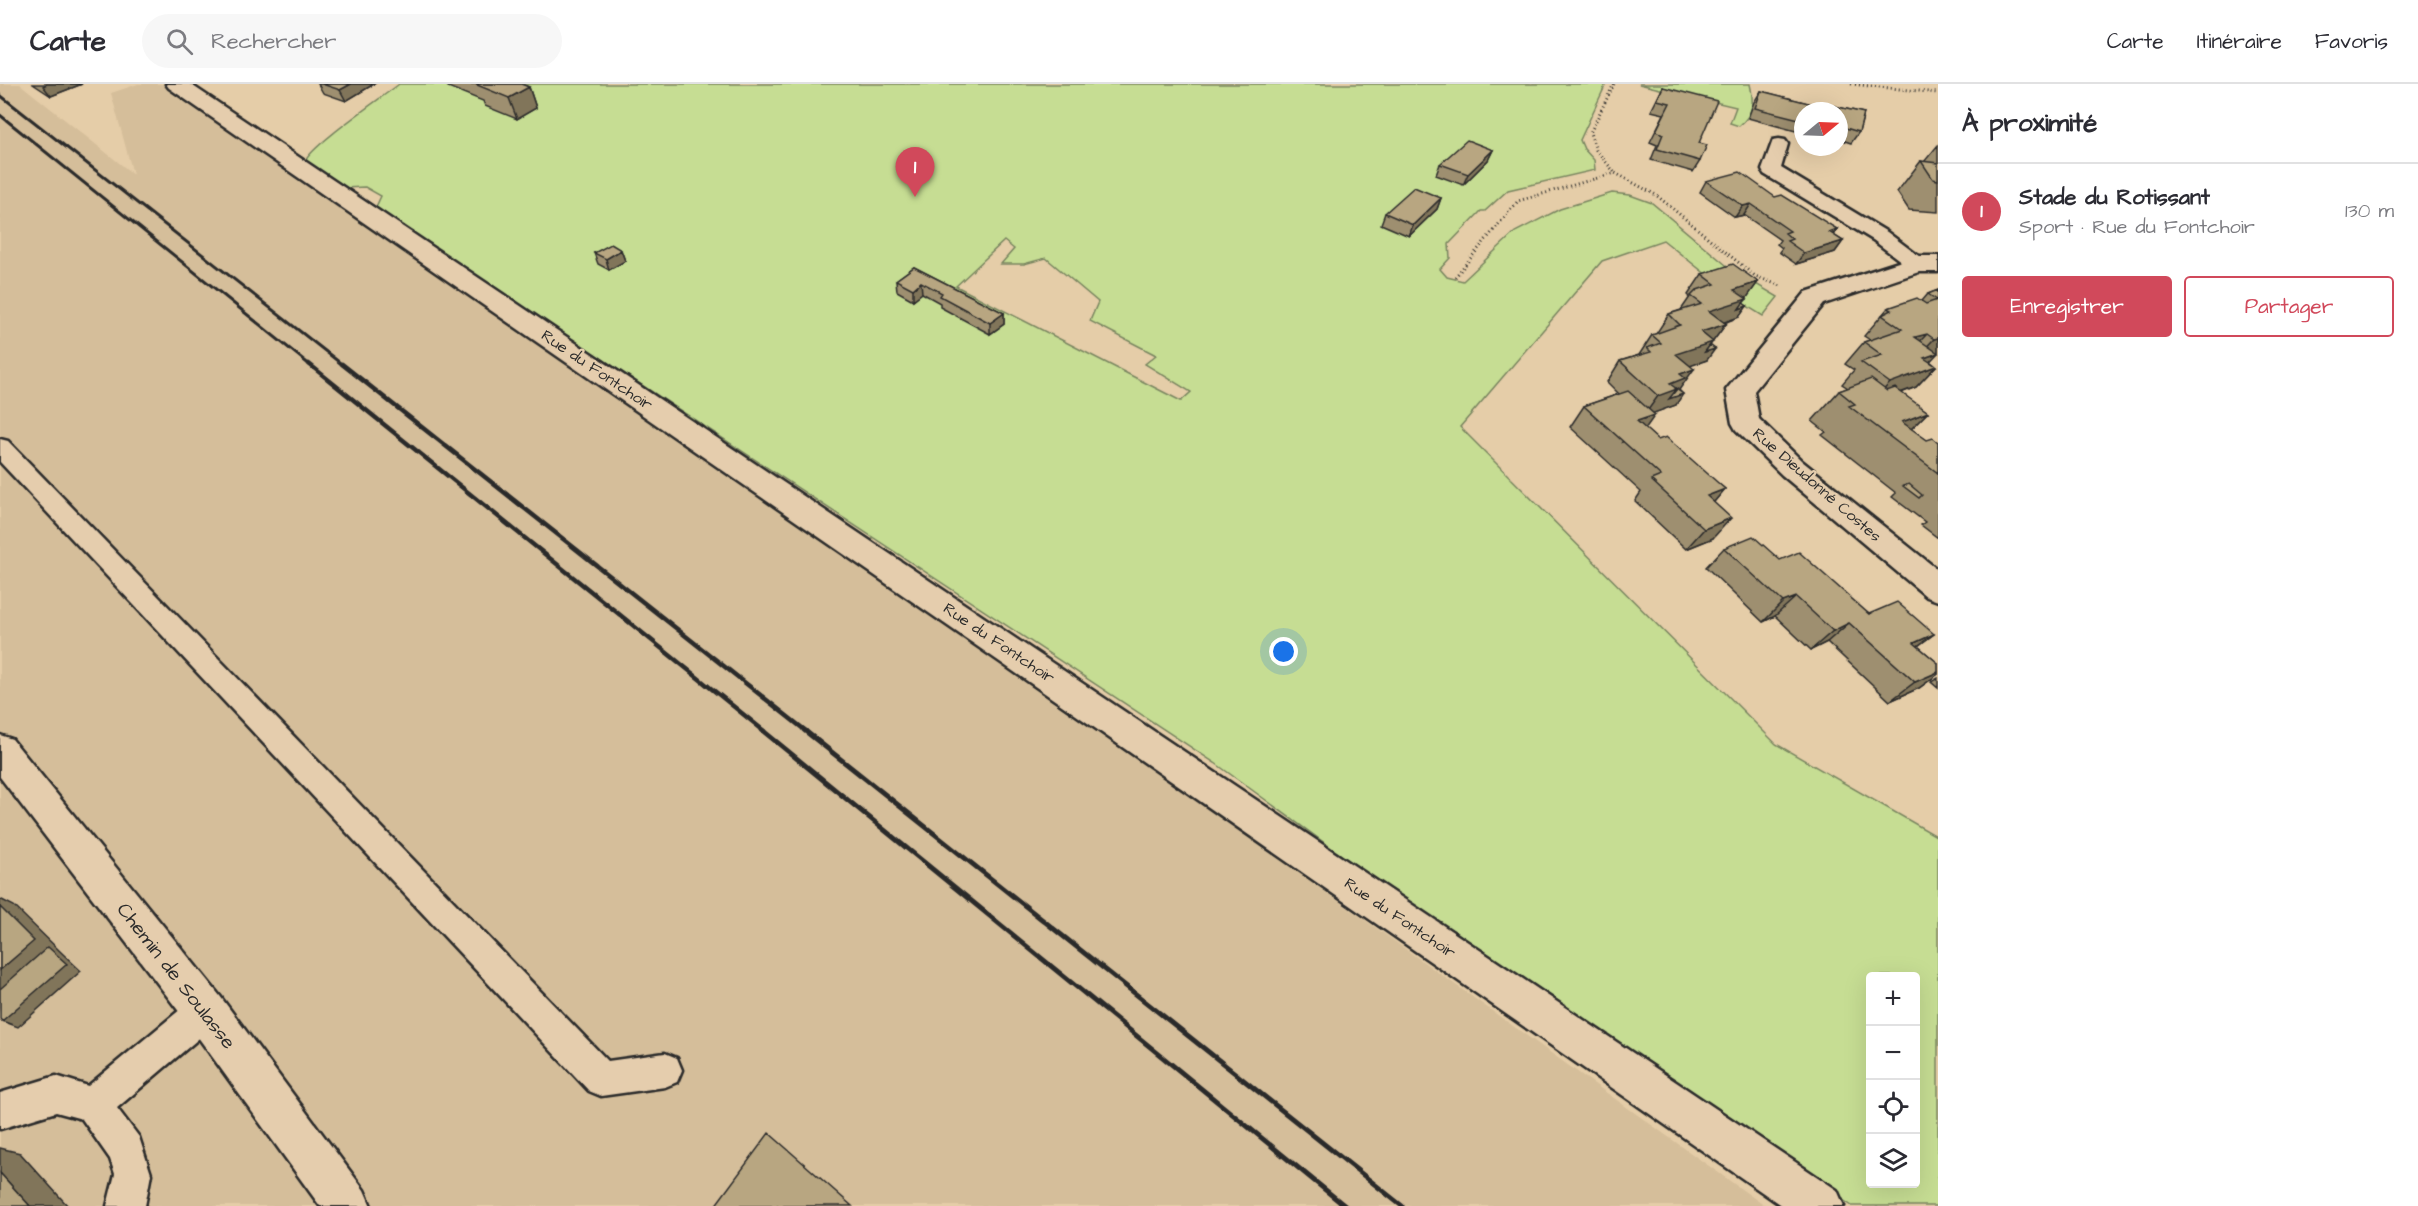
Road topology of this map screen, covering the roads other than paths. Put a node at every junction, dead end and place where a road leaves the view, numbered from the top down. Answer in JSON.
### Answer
{"nodes":[{"id":1,"x":176,"y":84,"type":"edge"},
{"id":2,"x":1779,"y":144,"type":"dead end"},
{"id":3,"x":1928,"y":264,"type":"edge"},
{"id":4,"x":0,"y":447,"type":"edge"},
{"id":5,"x":1938,"y":588,"type":"edge"},
{"id":6,"x":0,"y":750,"type":"edge"},
{"id":7,"x":205,"y":1011,"type":"junction"},
{"id":8,"x":665,"y":1070,"type":"dead end"},
{"id":9,"x":93,"y":1105,"type":"junction"},
{"id":10,"x":0,"y":1111,"type":"edge"},
{"id":11,"x":126,"y":1206,"type":"edge"},
{"id":12,"x":348,"y":1206,"type":"edge"},
{"id":13,"x":1821,"y":1206,"type":"edge"}],
"edges":[{"from":1,"to":13,"type":"street","name":"Rue du Fontchoir"},
{"from":2,"to":3,"type":"lane"},
{"from":3,"to":5,"type":"street","name":"Rue Dieudonné Costes"},
{"from":4,"to":8,"type":"lane"},
{"from":6,"to":7,"type":"street","name":"Chemin de Soulasse"},
{"from":7,"to":9,"type":"lane"},
{"from":7,"to":12,"type":"street","name":"Chemin de Soulasse"},
{"from":9,"to":10,"type":"lane"},
{"from":9,"to":11,"type":"lane"}]}
